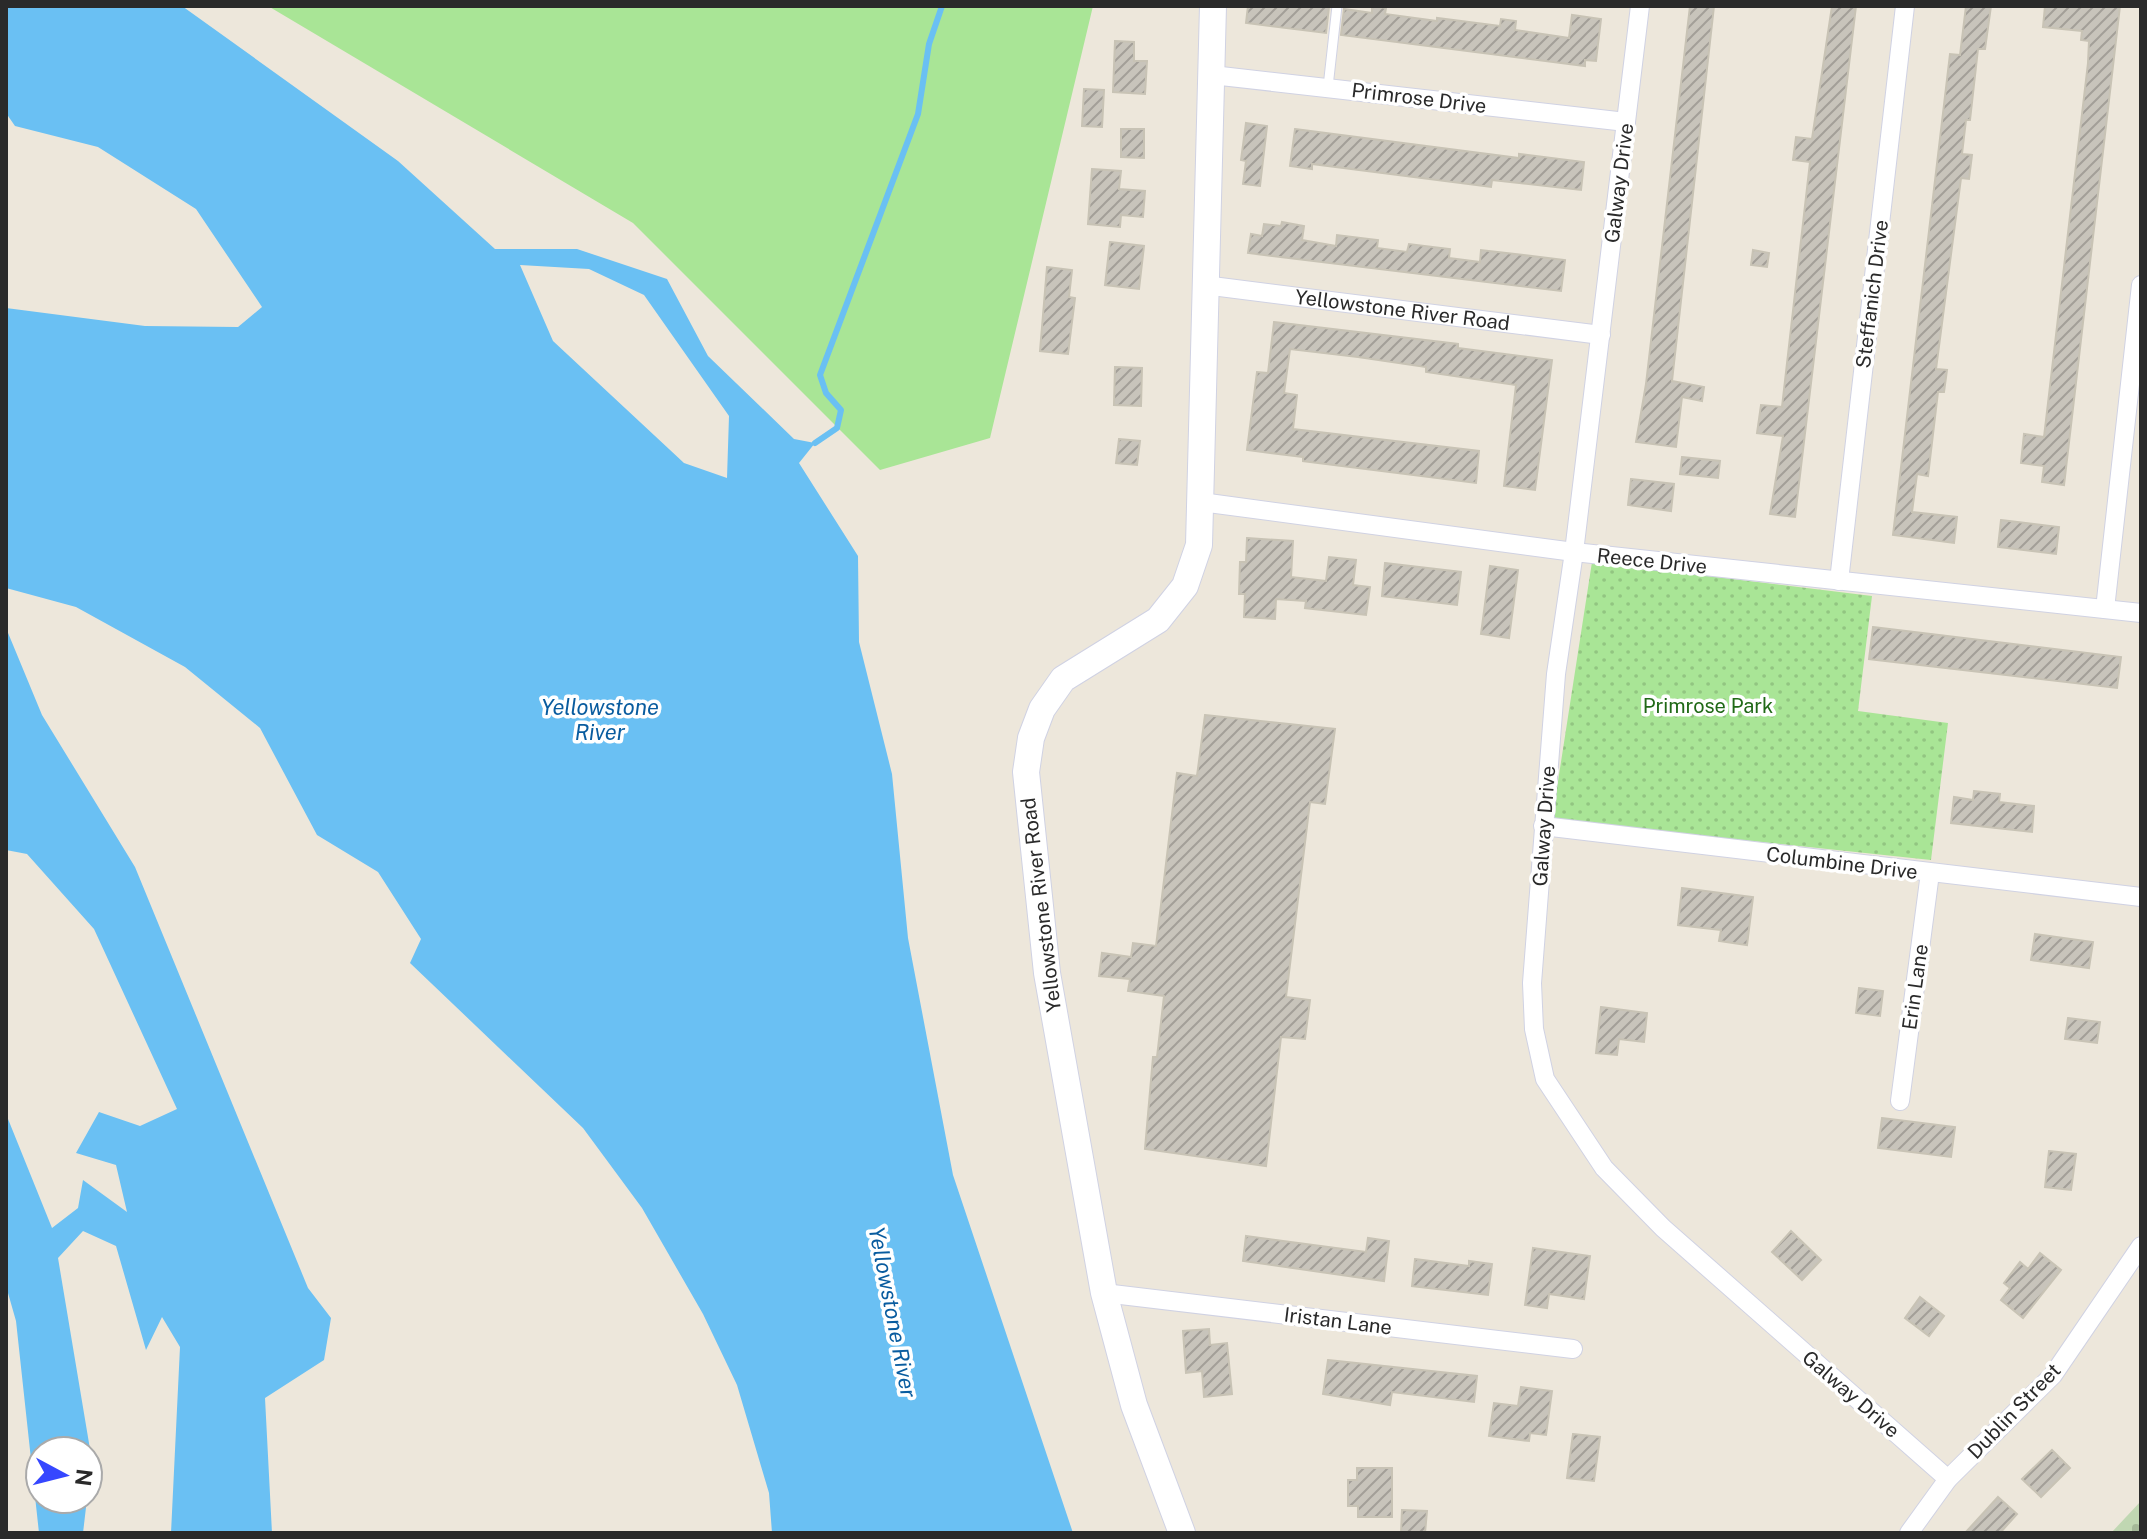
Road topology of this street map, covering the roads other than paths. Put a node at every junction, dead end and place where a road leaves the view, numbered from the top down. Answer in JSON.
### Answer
{"nodes":[{"id":1,"x":1213,"y":6,"type":"edge"},
{"id":2,"x":1337,"y":6,"type":"edge"},
{"id":3,"x":1640,"y":6,"type":"edge"},
{"id":4,"x":1905,"y":6,"type":"edge"},
{"id":5,"x":1212,"y":75,"type":"junction"},
{"id":6,"x":1328,"y":87,"type":"junction"},
{"id":7,"x":1626,"y":122,"type":"junction"},
{"id":8,"x":1204,"y":285,"type":"junction"},
{"id":9,"x":2141,"y":285,"type":"edge"},
{"id":10,"x":1601,"y":335,"type":"junction"},
{"id":11,"x":1201,"y":502,"type":"junction"},
{"id":12,"x":1574,"y":552,"type":"junction"},
{"id":13,"x":1839,"y":581,"type":"junction"},
{"id":14,"x":2105,"y":609,"type":"junction"},
{"id":15,"x":2141,"y":613,"type":"edge"},
{"id":16,"x":1543,"y":826,"type":"junction"},
{"id":17,"x":1930,"y":873,"type":"junction"},
{"id":18,"x":2141,"y":897,"type":"edge"},
{"id":19,"x":1900,"y":1101,"type":"dead end"},
{"id":20,"x":2141,"y":1246,"type":"edge"},
{"id":21,"x":1104,"y":1293,"type":"junction"},
{"id":22,"x":1573,"y":1349,"type":"dead end"},
{"id":23,"x":1948,"y":1479,"type":"junction"},
{"id":24,"x":1182,"y":1533,"type":"edge"},
{"id":25,"x":1909,"y":1533,"type":"edge"}],
"edges":[{"from":1,"to":5,"type":"street","name":"Yellowstone River Road"},
{"from":2,"to":6,"type":"lane"},
{"from":3,"to":7,"type":"street","name":"Galway Drive"},
{"from":4,"to":13,"type":"street","name":"Steffanich Drive"},
{"from":5,"to":6,"type":"street","name":"Primrose Drive"},
{"from":5,"to":8,"type":"street","name":"Yellowstone River Road"},
{"from":6,"to":7,"type":"street","name":"Primrose Drive"},
{"from":7,"to":10,"type":"street","name":"Galway Drive"},
{"from":8,"to":10,"type":"street","name":"Yellowstone River Road"},
{"from":8,"to":11,"type":"street","name":"Yellowstone River Road"},
{"from":9,"to":14,"type":"street"},
{"from":10,"to":12,"type":"street","name":"Galway Drive"},
{"from":11,"to":12,"type":"street","name":"Reece Drive"},
{"from":11,"to":21,"type":"street","name":"Yellowstone River Road"},
{"from":12,"to":13,"type":"street","name":"Reece Drive"},
{"from":12,"to":16,"type":"street","name":"Galway Drive"},
{"from":13,"to":14,"type":"street","name":"Reece Drive"},
{"from":14,"to":15,"type":"street","name":"Reece Drive"},
{"from":16,"to":17,"type":"street","name":"Columbine Drive"},
{"from":16,"to":23,"type":"street","name":"Galway Drive"},
{"from":17,"to":18,"type":"street","name":"Columbine Drive"},
{"from":17,"to":19,"type":"street","name":"Erin Lane"},
{"from":20,"to":23,"type":"street","name":"Dublin Street"},
{"from":21,"to":22,"type":"street","name":"Iristan Lane"},
{"from":21,"to":24,"type":"street","name":"Yellowstone River Road"},
{"from":23,"to":25,"type":"street","name":"Dublin Street"}]}
